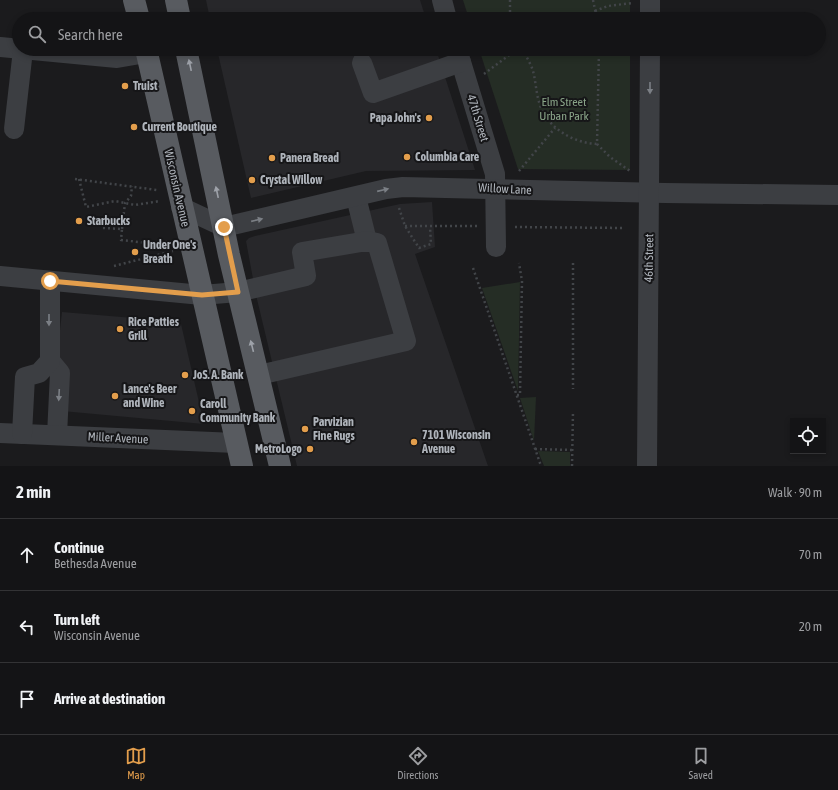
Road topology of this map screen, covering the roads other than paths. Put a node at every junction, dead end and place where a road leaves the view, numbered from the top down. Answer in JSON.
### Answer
{"nodes":[{"id":1,"x":134,"y":0,"type":"edge"},
{"id":2,"x":176,"y":0,"type":"edge"},
{"id":3,"x":442,"y":0,"type":"edge"},
{"id":4,"x":642,"y":1,"type":"edge"},
{"id":5,"x":137,"y":12,"type":"edge"},
{"id":6,"x":179,"y":12,"type":"edge"},
{"id":7,"x":446,"y":12,"type":"edge"},
{"id":8,"x":647,"y":12,"type":"edge"},
{"id":9,"x":0,"y":47,"type":"edge"},
{"id":10,"x":12,"y":49,"type":"edge"},
{"id":11,"x":22,"y":56,"type":"edge"},
{"id":12,"x":94,"y":56,"type":"edge"},
{"id":13,"x":125,"y":56,"type":"edge"},
{"id":14,"x":147,"y":56,"type":"edge"},
{"id":15,"x":187,"y":56,"type":"edge"},
{"id":16,"x":459,"y":56,"type":"edge"},
{"id":17,"x":650,"y":56,"type":"edge"},
{"id":18,"x":362,"y":63,"type":"dead end"},
{"id":19,"x":14,"y":129,"type":"dead end"},
{"id":20,"x":496,"y":188,"type":"junction"},
{"id":21,"x":650,"y":193,"type":"junction"},
{"id":22,"x":838,"y":195,"type":"edge"},
{"id":23,"x":356,"y":197,"type":"junction"},
{"id":24,"x":181,"y":207,"type":"junction"},
{"id":25,"x":224,"y":227,"type":"junction"},
{"id":26,"x":367,"y":241,"type":"junction"},
{"id":27,"x":496,"y":247,"type":"dead end"},
{"id":28,"x":0,"y":276,"type":"edge"},
{"id":29,"x":50,"y":281,"type":"junction"},
{"id":30,"x":238,"y":292,"type":"junction"},
{"id":31,"x":202,"y":295,"type":"junction"},
{"id":32,"x":50,"y":360,"type":"junction"},
{"id":33,"x":259,"y":375,"type":"junction"},
{"id":34,"x":0,"y":433,"type":"edge"},
{"id":35,"x":22,"y":434,"type":"junction"},
{"id":36,"x":57,"y":435,"type":"junction"},
{"id":37,"x":236,"y":443,"type":"junction"},
{"id":38,"x":242,"y":466,"type":"edge"},
{"id":39,"x":280,"y":466,"type":"edge"},
{"id":40,"x":647,"y":466,"type":"edge"}],
"edges":[{"from":1,"to":5,"type":"main road"},
{"from":2,"to":6,"type":"main road"},
{"from":3,"to":7,"type":"street"},
{"from":4,"to":8,"type":"street"},
{"from":9,"to":10,"type":"street"},
{"from":11,"to":19,"type":"street"},
{"from":12,"to":13,"type":"street"},
{"from":14,"to":24,"type":"main road","name":"Wisconsin Avenue"},
{"from":25,"to":15,"type":"main road","one_way":true},
{"from":16,"to":18,"type":"street"},
{"from":16,"to":20,"type":"street","name":"47th Street"},
{"from":17,"to":21,"type":"street","name":"46th Street","one_way":true},
{"from":20,"to":21,"type":"street","name":"Willow Lane"},
{"from":23,"to":20,"type":"street","name":"Willow Lane","one_way":true},
{"from":20,"to":27,"type":"street","name":"47th Street"},
{"from":21,"to":22,"type":"street","name":"Willow Lane"},
{"from":21,"to":40,"type":"street","name":"46th Street"},
{"from":25,"to":23,"type":"street","name":"Willow Lane","one_way":true},
{"from":23,"to":26,"type":"street"},
{"from":24,"to":25,"type":"street"},
{"from":24,"to":31,"type":"main road","name":"Wisconsin Avenue"},
{"from":25,"to":30,"type":"main road"},
{"from":26,"to":30,"type":"street"},
{"from":26,"to":33,"type":"street"},
{"from":28,"to":29,"type":"street"},
{"from":29,"to":31,"type":"street"},
{"from":29,"to":32,"type":"street","one_way":true},
{"from":30,"to":31,"type":"street"},
{"from":33,"to":30,"type":"main road","one_way":true},
{"from":31,"to":37,"type":"main road","name":"Wisconsin Avenue"},
{"from":32,"to":35,"type":"street"},
{"from":32,"to":36,"type":"street","one_way":true},
{"from":33,"to":39,"type":"main road"},
{"from":34,"to":35,"type":"street","name":"Miller Avenue"},
{"from":35,"to":36,"type":"street","name":"Miller Avenue"},
{"from":36,"to":37,"type":"street","name":"Miller Avenue"},
{"from":37,"to":38,"type":"main road","name":"Wisconsin Avenue"}]}
